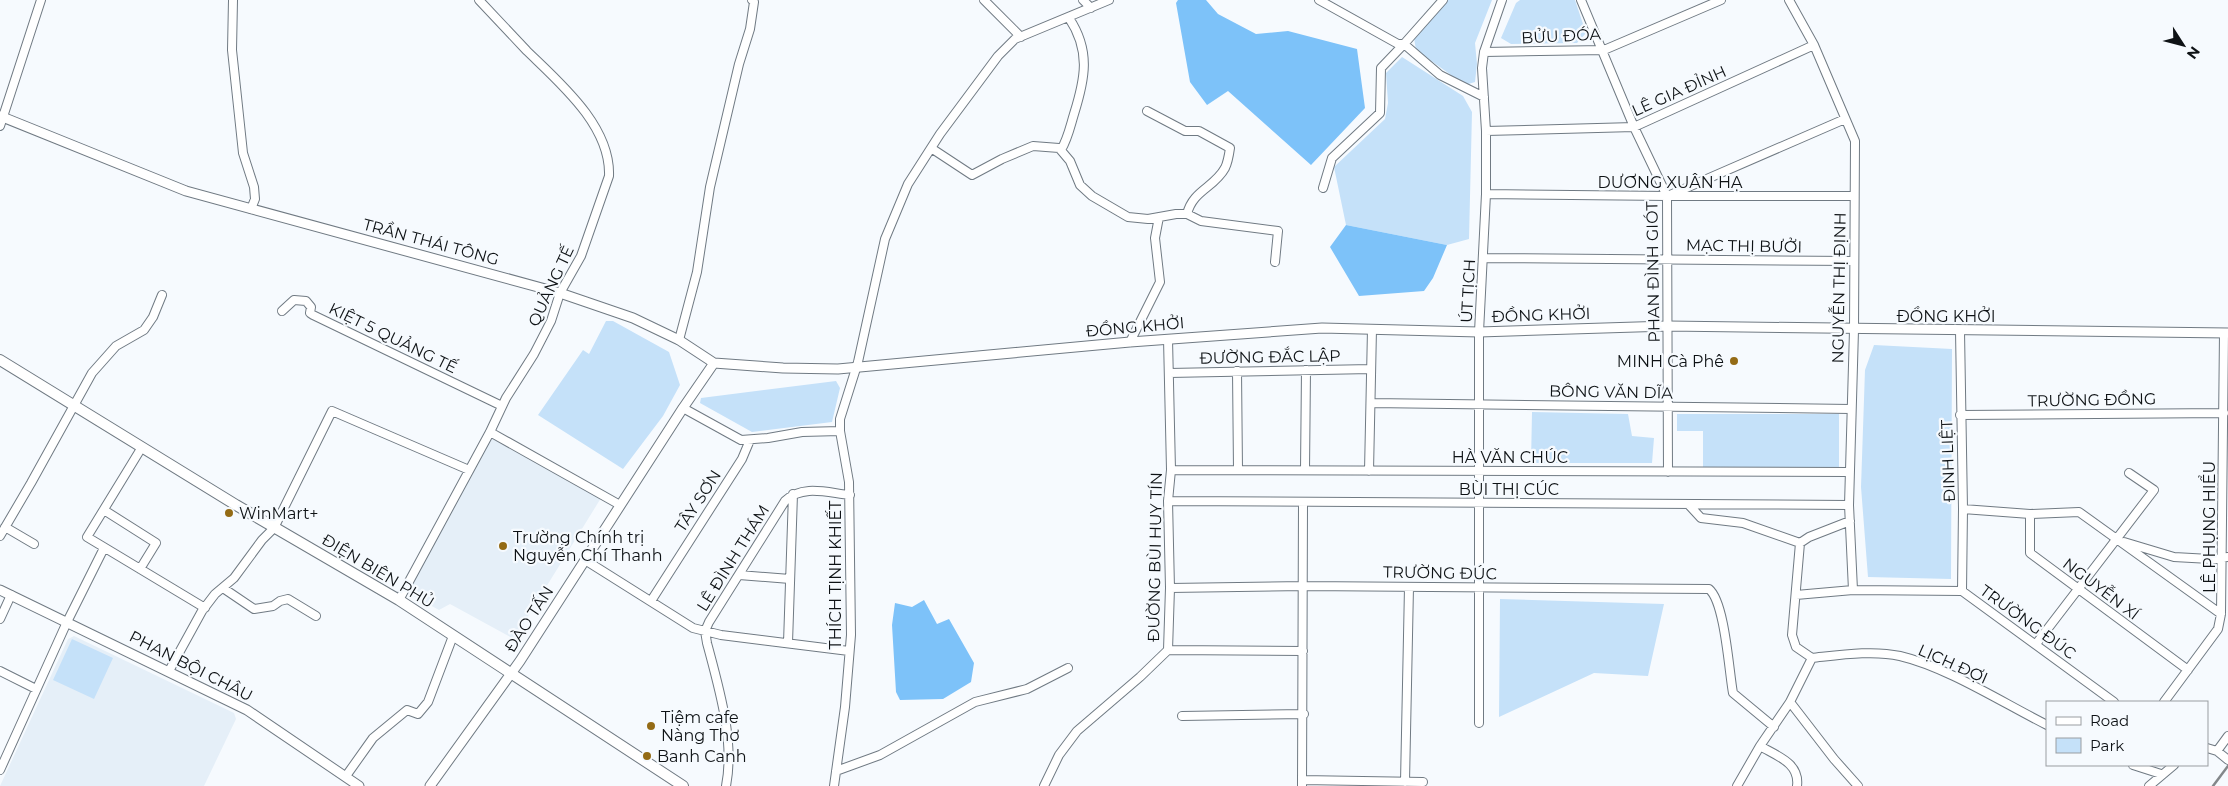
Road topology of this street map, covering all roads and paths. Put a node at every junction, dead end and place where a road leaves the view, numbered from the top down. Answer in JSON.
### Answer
{"nodes":[{"id":1,"x":41,"y":0,"type":"edge"},
{"id":2,"x":233,"y":0,"type":"edge"},
{"id":3,"x":479,"y":0,"type":"edge"},
{"id":4,"x":752,"y":0,"type":"edge"},
{"id":5,"x":984,"y":0,"type":"edge"},
{"id":6,"x":1083,"y":0,"type":"edge"},
{"id":7,"x":1109,"y":0,"type":"edge"},
{"id":8,"x":1319,"y":0,"type":"edge"},
{"id":9,"x":1443,"y":0,"type":"edge"},
{"id":10,"x":1502,"y":0,"type":"edge"},
{"id":11,"x":1581,"y":0,"type":"edge"},
{"id":12,"x":1720,"y":0,"type":"edge"},
{"id":13,"x":1789,"y":0,"type":"edge"},
{"id":14,"x":1091,"y":8,"type":"junction"},
{"id":15,"x":1069,"y":18,"type":"junction"},
{"id":16,"x":1021,"y":37,"type":"junction"},
{"id":17,"x":1404,"y":44,"type":"junction"},
{"id":18,"x":1814,"y":45,"type":"junction"},
{"id":19,"x":1604,"y":50,"type":"junction"},
{"id":20,"x":1484,"y":52,"type":"junction"},
{"id":21,"x":1484,"y":97,"type":"junction"},
{"id":22,"x":1148,"y":111,"type":"dead end"},
{"id":23,"x":1845,"y":119,"type":"junction"},
{"id":24,"x":1,"y":120,"type":"edge"},
{"id":25,"x":1634,"y":127,"type":"junction"},
{"id":26,"x":1486,"y":131,"type":"junction"},
{"id":27,"x":931,"y":148,"type":"junction"},
{"id":28,"x":1061,"y":150,"type":"junction"},
{"id":29,"x":1323,"y":188,"type":"dead end"},
{"id":30,"x":1486,"y":194,"type":"junction"},
{"id":31,"x":1667,"y":196,"type":"junction"},
{"id":32,"x":1854,"y":196,"type":"junction"},
{"id":33,"x":251,"y":209,"type":"junction"},
{"id":34,"x":1187,"y":214,"type":"junction"},
{"id":35,"x":1159,"y":217,"type":"junction"},
{"id":36,"x":1483,"y":258,"type":"junction"},
{"id":37,"x":1667,"y":258,"type":"junction"},
{"id":38,"x":1854,"y":261,"type":"junction"},
{"id":39,"x":1275,"y":262,"type":"dead end"},
{"id":40,"x":560,"y":293,"type":"junction"},
{"id":41,"x":162,"y":295,"type":"dead end"},
{"id":42,"x":282,"y":311,"type":"dead end"},
{"id":43,"x":1668,"y":326,"type":"junction"},
{"id":44,"x":1372,"y":330,"type":"junction"},
{"id":45,"x":1854,"y":330,"type":"junction"},
{"id":46,"x":1960,"y":331,"type":"junction"},
{"id":47,"x":1480,"y":332,"type":"junction"},
{"id":48,"x":2226,"y":333,"type":"edge"},
{"id":49,"x":1168,"y":339,"type":"junction"},
{"id":50,"x":679,"y":340,"type":"junction"},
{"id":51,"x":1130,"y":342,"type":"junction"},
{"id":52,"x":0,"y":360,"type":"edge"},
{"id":53,"x":714,"y":364,"type":"junction"},
{"id":54,"x":856,"y":367,"type":"junction"},
{"id":55,"x":1371,"y":369,"type":"junction"},
{"id":56,"x":1306,"y":370,"type":"junction"},
{"id":57,"x":1237,"y":371,"type":"junction"},
{"id":58,"x":1169,"y":373,"type":"junction"},
{"id":59,"x":1371,"y":403,"type":"junction"},
{"id":60,"x":1480,"y":404,"type":"junction"},
{"id":61,"x":74,"y":406,"type":"junction"},
{"id":62,"x":502,"y":406,"type":"junction"},
{"id":63,"x":1668,"y":407,"type":"junction"},
{"id":64,"x":683,"y":408,"type":"junction"},
{"id":65,"x":1851,"y":409,"type":"junction"},
{"id":66,"x":2224,"y":413,"type":"junction"},
{"id":67,"x":1960,"y":415,"type":"junction"},
{"id":68,"x":840,"y":431,"type":"junction"},
{"id":69,"x":490,"y":432,"type":"junction"},
{"id":70,"x":750,"y":440,"type":"junction"},
{"id":71,"x":142,"y":447,"type":"junction"},
{"id":72,"x":469,"y":470,"type":"junction"},
{"id":73,"x":1170,"y":470,"type":"junction"},
{"id":74,"x":1238,"y":470,"type":"junction"},
{"id":75,"x":1305,"y":470,"type":"junction"},
{"id":76,"x":1369,"y":471,"type":"junction"},
{"id":77,"x":1480,"y":471,"type":"junction"},
{"id":78,"x":1668,"y":472,"type":"junction"},
{"id":79,"x":1850,"y":472,"type":"junction"},
{"id":80,"x":2129,"y":473,"type":"dead end"},
{"id":81,"x":793,"y":494,"type":"junction"},
{"id":82,"x":850,"y":495,"type":"junction"},
{"id":83,"x":1168,"y":501,"type":"junction"},
{"id":84,"x":1480,"y":502,"type":"junction"},
{"id":85,"x":1303,"y":503,"type":"junction"},
{"id":86,"x":620,"y":505,"type":"junction"},
{"id":87,"x":1689,"y":505,"type":"junction"},
{"id":88,"x":1849,"y":505,"type":"junction"},
{"id":89,"x":1963,"y":509,"type":"junction"},
{"id":90,"x":104,"y":510,"type":"junction"},
{"id":91,"x":2030,"y":514,"type":"junction"},
{"id":92,"x":1850,"y":521,"type":"junction"},
{"id":93,"x":5,"y":528,"type":"junction"},
{"id":94,"x":274,"y":528,"type":"junction"},
{"id":95,"x":0,"y":536,"type":"edge"},
{"id":96,"x":2115,"y":540,"type":"junction"},
{"id":97,"x":1800,"y":543,"type":"junction"},
{"id":98,"x":34,"y":544,"type":"dead end"},
{"id":99,"x":104,"y":548,"type":"junction"},
{"id":100,"x":2225,"y":557,"type":"edge"},
{"id":101,"x":585,"y":560,"type":"junction"},
{"id":102,"x":140,"y":569,"type":"junction"},
{"id":103,"x":739,"y":575,"type":"junction"},
{"id":104,"x":790,"y":579,"type":"junction"},
{"id":105,"x":1304,"y":586,"type":"junction"},
{"id":106,"x":1409,"y":587,"type":"junction"},
{"id":107,"x":223,"y":588,"type":"junction"},
{"id":108,"x":1170,"y":588,"type":"junction"},
{"id":109,"x":1480,"y":588,"type":"junction"},
{"id":110,"x":2077,"y":588,"type":"junction"},
{"id":111,"x":0,"y":590,"type":"edge"},
{"id":112,"x":1853,"y":590,"type":"junction"},
{"id":113,"x":1962,"y":591,"type":"junction"},
{"id":114,"x":11,"y":595,"type":"junction"},
{"id":115,"x":1796,"y":595,"type":"junction"},
{"id":116,"x":399,"y":600,"type":"junction"},
{"id":117,"x":651,"y":602,"type":"junction"},
{"id":118,"x":205,"y":608,"type":"junction"},
{"id":119,"x":2222,"y":614,"type":"junction"},
{"id":120,"x":316,"y":616,"type":"dead end"},
{"id":121,"x":0,"y":619,"type":"edge"},
{"id":122,"x":67,"y":622,"type":"junction"},
{"id":123,"x":706,"y":631,"type":"junction"},
{"id":124,"x":453,"y":636,"type":"junction"},
{"id":125,"x":788,"y":643,"type":"junction"},
{"id":126,"x":2036,"y":644,"type":"junction"},
{"id":127,"x":1168,"y":650,"type":"junction"},
{"id":128,"x":849,"y":651,"type":"junction"},
{"id":129,"x":1304,"y":651,"type":"junction"},
{"id":130,"x":1812,"y":658,"type":"junction"},
{"id":131,"x":1068,"y":668,"type":"dead end"},
{"id":132,"x":2188,"y":670,"type":"junction"},
{"id":133,"x":0,"y":671,"type":"edge"},
{"id":134,"x":169,"y":671,"type":"junction"},
{"id":135,"x":511,"y":674,"type":"junction"},
{"id":136,"x":36,"y":689,"type":"junction"},
{"id":137,"x":2113,"y":701,"type":"edge"},
{"id":138,"x":2165,"y":701,"type":"edge"},
{"id":139,"x":1790,"y":702,"type":"junction"},
{"id":140,"x":1304,"y":714,"type":"junction"},
{"id":141,"x":1182,"y":716,"type":"dead end"},
{"id":142,"x":1479,"y":723,"type":"dead end"},
{"id":143,"x":2046,"y":724,"type":"edge"},
{"id":144,"x":1774,"y":727,"type":"junction"},
{"id":145,"x":2228,"y":736,"type":"edge"},
{"id":146,"x":1760,"y":746,"type":"junction"},
{"id":147,"x":2208,"y":748,"type":"edge"},
{"id":148,"x":2217,"y":751,"type":"junction"},
{"id":149,"x":2208,"y":752,"type":"edge"},
{"id":150,"x":2228,"y":760,"type":"edge"},
{"id":151,"x":2136,"y":766,"type":"edge"},
{"id":152,"x":2173,"y":766,"type":"edge"},
{"id":153,"x":0,"y":770,"type":"edge"},
{"id":154,"x":836,"y":771,"type":"junction"},
{"id":155,"x":2161,"y":774,"type":"junction"},
{"id":156,"x":346,"y":776,"type":"junction"},
{"id":157,"x":1405,"y":782,"type":"junction"},
{"id":158,"x":1423,"y":782,"type":"dead end"},
{"id":159,"x":1302,"y":783,"type":"edge"},
{"id":160,"x":359,"y":786,"type":"edge"},
{"id":161,"x":430,"y":786,"type":"edge"},
{"id":162,"x":683,"y":786,"type":"edge"},
{"id":163,"x":726,"y":786,"type":"edge"},
{"id":164,"x":834,"y":786,"type":"edge"},
{"id":165,"x":1044,"y":786,"type":"edge"},
{"id":166,"x":1737,"y":786,"type":"edge"},
{"id":167,"x":1796,"y":786,"type":"edge"},
{"id":168,"x":1858,"y":786,"type":"edge"},
{"id":169,"x":2149,"y":786,"type":"edge"}],
"edges":[{"from":1,"to":24,"type":"street"},
{"from":2,"to":33,"type":"street"},
{"from":3,"to":40,"type":"street","name":"QUẢNG TẾ"},
{"from":4,"to":50,"type":"street"},
{"from":5,"to":16,"type":"street"},
{"from":6,"to":14,"type":"street"},
{"from":7,"to":14,"type":"street","name":"THÍCH TỊNH KHIẾT"},
{"from":8,"to":17,"type":"street"},
{"from":9,"to":17,"type":"street"},
{"from":10,"to":20,"type":"street","name":"ÚT TỊCH"},
{"from":11,"to":19,"type":"street","name":"PHAN ĐÌNH GIÓT"},
{"from":12,"to":19,"type":"street","name":"BỬU ĐÓA"},
{"from":13,"to":18,"type":"street","name":"NGUYỄN THỊ ĐỊNH"},
{"from":14,"to":15,"type":"street","name":"THÍCH TỊNH KHIẾT"},
{"from":15,"to":16,"type":"street","name":"THÍCH TỊNH KHIẾT"},
{"from":15,"to":28,"type":"street"},
{"from":16,"to":27,"type":"street","name":"THÍCH TỊNH KHIẾT"},
{"from":17,"to":21,"type":"street"},
{"from":17,"to":29,"type":"street"},
{"from":18,"to":23,"type":"street","name":"NGUYỄN THỊ ĐỊNH"},
{"from":18,"to":25,"type":"street","name":"LÊ GIA ĐỈNH"},
{"from":19,"to":20,"type":"street","name":"BỬU ĐÓA"},
{"from":19,"to":25,"type":"street","name":"PHAN ĐÌNH GIÓT"},
{"from":20,"to":21,"type":"street","name":"ÚT TỊCH"},
{"from":21,"to":26,"type":"street","name":"ÚT TỊCH"},
{"from":22,"to":34,"type":"street"},
{"from":23,"to":31,"type":"street"},
{"from":23,"to":32,"type":"street","name":"NGUYỄN THỊ ĐỊNH"},
{"from":24,"to":33,"type":"street","name":"TRẦN THÁI TÔNG"},
{"from":25,"to":26,"type":"street","name":"LÊ GIA ĐỈNH"},
{"from":25,"to":31,"type":"street","name":"PHAN ĐÌNH GIÓT"},
{"from":26,"to":30,"type":"street","name":"ÚT TỊCH"},
{"from":27,"to":28,"type":"street"},
{"from":27,"to":54,"type":"street","name":"THÍCH TỊNH KHIẾT"},
{"from":28,"to":35,"type":"street"},
{"from":30,"to":31,"type":"street","name":"DƯƠNG XUÂN HẠ"},
{"from":30,"to":36,"type":"street","name":"ÚT TỊCH"},
{"from":31,"to":32,"type":"street","name":"DƯƠNG XUÂN HẠ"},
{"from":31,"to":37,"type":"street","name":"PHAN ĐÌNH GIÓT"},
{"from":32,"to":38,"type":"street","name":"NGUYỄN THỊ ĐỊNH"},
{"from":33,"to":40,"type":"street","name":"TRẦN THÁI TÔNG"},
{"from":34,"to":35,"type":"street"},
{"from":34,"to":39,"type":"street"},
{"from":35,"to":51,"type":"street"},
{"from":36,"to":37,"type":"street","name":"MẠC THỊ BƯỞI"},
{"from":36,"to":47,"type":"street","name":"ÚT TỊCH"},
{"from":37,"to":38,"type":"street","name":"MẠC THỊ BƯỞI"},
{"from":37,"to":43,"type":"street","name":"PHAN ĐÌNH GIÓT"},
{"from":38,"to":45,"type":"street","name":"NGUYỄN THỊ ĐỊNH"},
{"from":40,"to":50,"type":"street","name":"TRẦN THÁI TÔNG"},
{"from":40,"to":62,"type":"street","name":"QUẢNG TẾ"},
{"from":41,"to":61,"type":"street"},
{"from":42,"to":62,"type":"street","name":"KIỆT 5 QUẢNG TẾ"},
{"from":43,"to":45,"type":"street","name":"ĐỒNG KHỞI"},
{"from":43,"to":47,"type":"street","name":"ĐỒNG KHỞI"},
{"from":43,"to":63,"type":"street","name":"PHAN ĐÌNH GIÓT"},
{"from":44,"to":47,"type":"street","name":"ĐỒNG KHỞI"},
{"from":44,"to":49,"type":"street","name":"ĐỒNG KHỞI"},
{"from":44,"to":55,"type":"street"},
{"from":45,"to":46,"type":"street","name":"ĐỒNG KHỞI"},
{"from":45,"to":65,"type":"street","name":"NGUYỄN THỊ ĐỊNH"},
{"from":46,"to":48,"type":"street","name":"ĐỒNG KHỞI"},
{"from":46,"to":67,"type":"street","name":"ĐINH LIỆT"},
{"from":47,"to":60,"type":"street","name":"ÚT TỊCH"},
{"from":48,"to":66,"type":"street","name":"LÊ PHỤNG HIỂU"},
{"from":49,"to":51,"type":"street","name":"ĐỒNG KHỞI"},
{"from":49,"to":58,"type":"street","name":"ĐƯỜNG BÙI HUY TÍN"},
{"from":50,"to":53,"type":"street","name":"TRẦN THÁI TÔNG"},
{"from":51,"to":54,"type":"street","name":"ĐỒNG KHỞI"},
{"from":52,"to":61,"type":"main road","name":"ĐIỆN BIÊN PHỦ"},
{"from":53,"to":54,"type":"street"},
{"from":53,"to":64,"type":"street","name":"ĐÀO TẤN"},
{"from":54,"to":68,"type":"street","name":"THÍCH TỊNH KHIẾT"},
{"from":55,"to":56,"type":"street","name":"ĐƯỜNG ĐẮC LẬP"},
{"from":55,"to":59,"type":"street"},
{"from":56,"to":57,"type":"street","name":"ĐƯỜNG ĐẮC LẬP"},
{"from":56,"to":75,"type":"street"},
{"from":57,"to":58,"type":"street","name":"ĐƯỜNG ĐẮC LẬP"},
{"from":57,"to":74,"type":"street"},
{"from":58,"to":73,"type":"street","name":"ĐƯỜNG BÙI HUY TÍN"},
{"from":59,"to":60,"type":"street","name":"BÔNG VĂN DĨA"},
{"from":59,"to":76,"type":"street"},
{"from":60,"to":63,"type":"street","name":"BÔNG VĂN DĨA"},
{"from":60,"to":77,"type":"street","name":"ÚT TỊCH"},
{"from":61,"to":71,"type":"main road","name":"ĐIỆN BIÊN PHỦ"},
{"from":61,"to":93,"type":"street"},
{"from":62,"to":69,"type":"street","name":"QUẢNG TẾ"},
{"from":63,"to":65,"type":"street","name":"BÔNG VĂN DĨA"},
{"from":63,"to":78,"type":"street","name":"PHAN ĐÌNH GIÓT"},
{"from":64,"to":70,"type":"street"},
{"from":64,"to":86,"type":"street","name":"ĐÀO TẤN"},
{"from":65,"to":79,"type":"street","name":"NGUYỄN THỊ ĐỊNH"},
{"from":66,"to":67,"type":"street","name":"TRƯỜNG ĐỒNG"},
{"from":66,"to":100,"type":"street","name":"LÊ PHỤNG HIỂU"},
{"from":67,"to":89,"type":"street","name":"ĐINH LIỆT"},
{"from":68,"to":70,"type":"street"},
{"from":68,"to":82,"type":"street","name":"THÍCH TỊNH KHIẾT"},
{"from":69,"to":72,"type":"street","name":"QUẢNG TẾ"},
{"from":69,"to":86,"type":"street"},
{"from":70,"to":117,"type":"street","name":"TÂY SƠN"},
{"from":71,"to":90,"type":"street"},
{"from":71,"to":94,"type":"main road","name":"ĐIỆN BIÊN PHỦ"},
{"from":72,"to":94,"type":"street"},
{"from":72,"to":116,"type":"street","name":"QUẢNG TẾ"},
{"from":73,"to":74,"type":"street","name":"HÀ VĂN CHÚC"},
{"from":73,"to":83,"type":"street","name":"ĐƯỜNG BÙI HUY TÍN"},
{"from":74,"to":75,"type":"street","name":"HÀ VĂN CHÚC"},
{"from":75,"to":76,"type":"street","name":"HÀ VĂN CHÚC"},
{"from":76,"to":77,"type":"street","name":"HÀ VĂN CHÚC"},
{"from":77,"to":78,"type":"street","name":"HÀ VĂN CHÚC"},
{"from":77,"to":84,"type":"street","name":"ÚT TỊCH"},
{"from":78,"to":79,"type":"street","name":"HÀ VĂN CHÚC"},
{"from":79,"to":88,"type":"street","name":"NGUYỄN THỊ ĐỊNH"},
{"from":80,"to":96,"type":"street"},
{"from":81,"to":82,"type":"street"},
{"from":81,"to":103,"type":"street","name":"LÊ ĐÌNH THÁM"},
{"from":81,"to":104,"type":"street"},
{"from":82,"to":128,"type":"street","name":"THÍCH TỊNH KHIẾT"},
{"from":83,"to":85,"type":"street","name":"BÙI THỊ CÚC"},
{"from":83,"to":108,"type":"street","name":"ĐƯỜNG BÙI HUY TÍN"},
{"from":84,"to":85,"type":"street","name":"BÙI THỊ CÚC"},
{"from":84,"to":87,"type":"street","name":"BÙI THỊ CÚC"},
{"from":84,"to":109,"type":"street","name":"ÚT TỊCH"},
{"from":85,"to":105,"type":"street"},
{"from":86,"to":101,"type":"street","name":"ĐÀO TẤN"},
{"from":87,"to":88,"type":"street","name":"BÙI THỊ CÚC"},
{"from":87,"to":97,"type":"street"},
{"from":88,"to":92,"type":"street","name":"NGUYỄN THỊ ĐỊNH"},
{"from":89,"to":91,"type":"street"},
{"from":89,"to":113,"type":"street","name":"ĐINH LIỆT"},
{"from":90,"to":99,"type":"street"},
{"from":90,"to":102,"type":"street"},
{"from":91,"to":96,"type":"street"},
{"from":91,"to":110,"type":"street","name":"NGUYỄN XÍ"},
{"from":92,"to":97,"type":"street"},
{"from":92,"to":112,"type":"street","name":"NGUYỄN THỊ ĐỊNH"},
{"from":93,"to":95,"type":"street"},
{"from":93,"to":98,"type":"street"},
{"from":94,"to":107,"type":"street"},
{"from":94,"to":116,"type":"main road","name":"ĐIỆN BIÊN PHỦ"},
{"from":96,"to":100,"type":"street"},
{"from":96,"to":110,"type":"street"},
{"from":96,"to":119,"type":"street"},
{"from":97,"to":115,"type":"street"},
{"from":99,"to":102,"type":"street"},
{"from":99,"to":122,"type":"street"},
{"from":100,"to":119,"type":"street","name":"LÊ PHỤNG HIỂU"},
{"from":101,"to":117,"type":"street"},
{"from":101,"to":135,"type":"street","name":"ĐÀO TẤN"},
{"from":102,"to":118,"type":"street"},
{"from":103,"to":104,"type":"street"},
{"from":103,"to":123,"type":"street","name":"LÊ ĐÌNH THÁM"},
{"from":104,"to":125,"type":"street"},
{"from":105,"to":106,"type":"street","name":"TRƯỜNG ĐÚC"},
{"from":105,"to":108,"type":"street","name":"TRƯỜNG ĐÚC"},
{"from":105,"to":129,"type":"street"},
{"from":106,"to":109,"type":"street","name":"TRƯỜNG ĐÚC"},
{"from":106,"to":157,"type":"street"},
{"from":107,"to":118,"type":"street"},
{"from":107,"to":120,"type":"street"},
{"from":108,"to":127,"type":"street","name":"ĐƯỜNG BÙI HUY TÍN"},
{"from":109,"to":142,"type":"street","name":"ÚT TỊCH"},
{"from":109,"to":144,"type":"street","name":"TRƯỜNG ĐÚC"},
{"from":110,"to":126,"type":"street"},
{"from":110,"to":132,"type":"street","name":"NGUYỄN XÍ"},
{"from":111,"to":114,"type":"street","name":"PHAN BỘI CHÂU"},
{"from":112,"to":113,"type":"street","name":"TRƯỜNG ĐÚC"},
{"from":112,"to":115,"type":"street","name":"TRƯỜNG ĐÚC"},
{"from":113,"to":126,"type":"street","name":"TRƯỜNG ĐÚC"},
{"from":114,"to":121,"type":"street"},
{"from":114,"to":122,"type":"street","name":"PHAN BỘI CHÂU"},
{"from":115,"to":130,"type":"street"},
{"from":116,"to":124,"type":"main road","name":"ĐIỆN BIÊN PHỦ"},
{"from":117,"to":123,"type":"street"},
{"from":118,"to":134,"type":"street"},
{"from":119,"to":132,"type":"street","name":"LÊ PHỤNG HIỂU"},
{"from":122,"to":134,"type":"street","name":"PHAN BỘI CHÂU"},
{"from":122,"to":136,"type":"street"},
{"from":123,"to":125,"type":"street"},
{"from":123,"to":163,"type":"street","name":"LÊ ĐÌNH THÁM"},
{"from":124,"to":135,"type":"main road","name":"ĐIỆN BIÊN PHỦ"},
{"from":124,"to":156,"type":"street"},
{"from":125,"to":128,"type":"street"},
{"from":126,"to":137,"type":"street","name":"TRƯỜNG ĐÚC"},
{"from":127,"to":129,"type":"street"},
{"from":127,"to":165,"type":"street","name":"ĐƯỜNG BÙI HUY TÍN"},
{"from":128,"to":154,"type":"street","name":"THÍCH TỊNH KHIẾT"},
{"from":129,"to":140,"type":"street"},
{"from":130,"to":139,"type":"street"},
{"from":130,"to":143,"type":"street","name":"LỊCH ĐỢI"},
{"from":131,"to":154,"type":"street"},
{"from":132,"to":138,"type":"street","name":"LÊ PHỤNG HIỂU"},
{"from":133,"to":136,"type":"street"},
{"from":134,"to":156,"type":"street","name":"PHAN BỘI CHÂU"},
{"from":135,"to":161,"type":"street","name":"ĐÀO TẤN"},
{"from":135,"to":162,"type":"main road","name":"ĐIỆN BIÊN PHỦ"},
{"from":136,"to":153,"type":"street"},
{"from":139,"to":144,"type":"street"},
{"from":139,"to":168,"type":"street"},
{"from":140,"to":141,"type":"street"},
{"from":140,"to":159,"type":"street"},
{"from":144,"to":146,"type":"street"},
{"from":145,"to":148,"type":"street"},
{"from":146,"to":166,"type":"street"},
{"from":146,"to":167,"type":"street"},
{"from":147,"to":148,"type":"street"},
{"from":148,"to":149,"type":"street"},
{"from":148,"to":150,"type":"street"},
{"from":151,"to":155,"type":"street"},
{"from":152,"to":155,"type":"street"},
{"from":154,"to":164,"type":"street","name":"THÍCH TỊNH KHIẾT"},
{"from":155,"to":169,"type":"street"},
{"from":156,"to":160,"type":"street","name":"PHAN BỘI CHÂU"},
{"from":157,"to":158,"type":"street"},
{"from":157,"to":159,"type":"street"}]}
